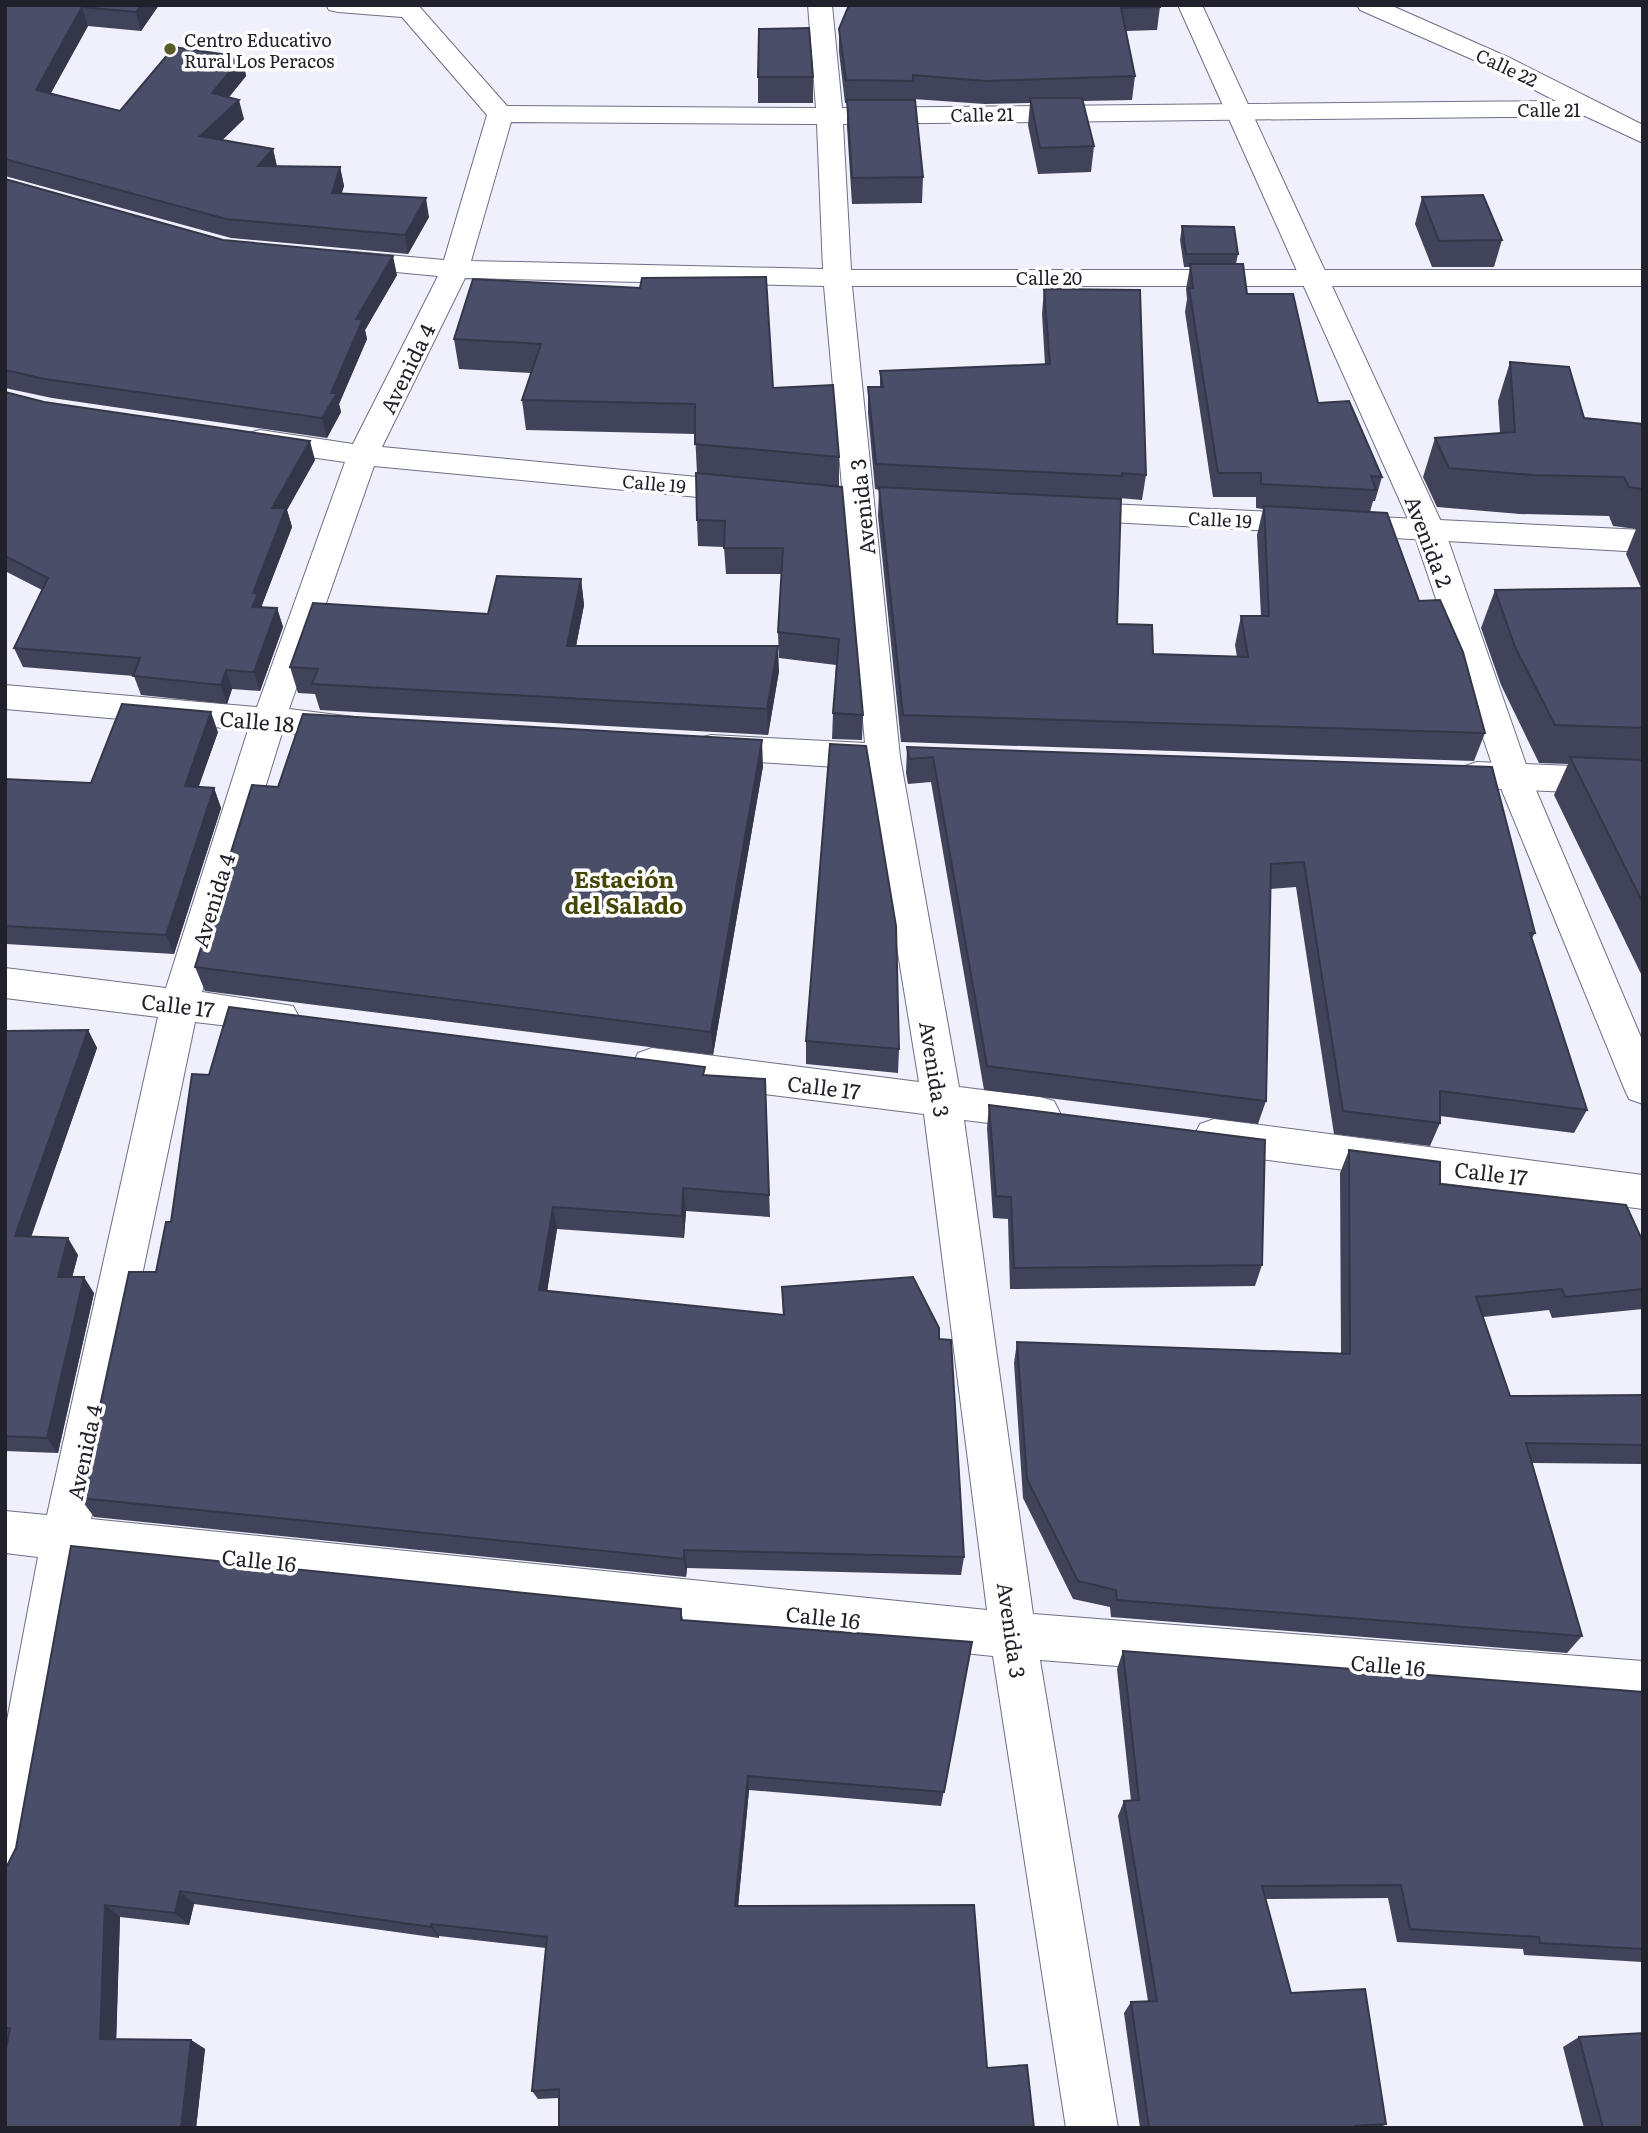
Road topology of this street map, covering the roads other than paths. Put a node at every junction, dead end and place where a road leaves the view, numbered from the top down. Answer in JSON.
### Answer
{"nodes":[{"id":1,"x":338,"y":5,"type":"edge"},
{"id":2,"x":820,"y":5,"type":"edge"},
{"id":3,"x":1190,"y":5,"type":"edge"},
{"id":4,"x":1369,"y":5,"type":"edge"},
{"id":5,"x":406,"y":7,"type":"edge"},
{"id":6,"x":1591,"y":108,"type":"junction"},
{"id":7,"x":1236,"y":110,"type":"junction"},
{"id":8,"x":500,"y":114,"type":"junction"},
{"id":9,"x":830,"y":116,"type":"junction"},
{"id":10,"x":1643,"y":135,"type":"edge"},
{"id":11,"x":322,"y":257,"type":"edge"},
{"id":12,"x":455,"y":269,"type":"junction"},
{"id":13,"x":1312,"y":275,"type":"junction"},
{"id":14,"x":837,"y":278,"type":"junction"},
{"id":15,"x":1643,"y":278,"type":"edge"},
{"id":16,"x":228,"y":436,"type":"edge"},
{"id":17,"x":363,"y":455,"type":"junction"},
{"id":18,"x":778,"y":494,"type":"edge"},
{"id":19,"x":1040,"y":510,"type":"edge"},
{"id":20,"x":1428,"y":528,"type":"junction"},
{"id":21,"x":1643,"y":541,"type":"edge"},
{"id":22,"x":5,"y":697,"type":"edge"},
{"id":23,"x":268,"y":722,"type":"junction"},
{"id":24,"x":377,"y":728,"type":"edge"},
{"id":25,"x":678,"y":745,"type":"edge"},
{"id":26,"x":897,"y":757,"type":"junction"},
{"id":27,"x":1443,"y":774,"type":"edge"},
{"id":28,"x":1513,"y":776,"type":"junction"},
{"id":29,"x":1643,"y":782,"type":"edge"},
{"id":30,"x":5,"y":983,"type":"edge"},
{"id":31,"x":180,"y":1004,"type":"junction"},
{"id":32,"x":318,"y":1021,"type":"edge"},
{"id":33,"x":623,"y":1060,"type":"edge"},
{"id":34,"x":1643,"y":1088,"type":"edge"},
{"id":35,"x":942,"y":1101,"type":"junction"},
{"id":36,"x":1079,"y":1119,"type":"edge"},
{"id":37,"x":1175,"y":1131,"type":"edge"},
{"id":38,"x":1643,"y":1192,"type":"edge"},
{"id":39,"x":5,"y":1532,"type":"edge"},
{"id":40,"x":64,"y":1540,"type":"junction"},
{"id":41,"x":1013,"y":1635,"type":"junction"},
{"id":42,"x":1643,"y":1684,"type":"edge"},
{"id":43,"x":5,"y":1861,"type":"edge"},
{"id":44,"x":1092,"y":2128,"type":"edge"}],
"edges":[{"from":1,"to":5,"type":"street"},
{"from":2,"to":9,"type":"street","name":"Avenida 3"},
{"from":3,"to":7,"type":"street","name":"Avenida 2"},
{"from":4,"to":6,"type":"street","name":"Calle 22"},
{"from":5,"to":8,"type":"street"},
{"from":6,"to":7,"type":"street","name":"Calle 21"},
{"from":6,"to":10,"type":"street","name":"Calle 22"},
{"from":7,"to":9,"type":"street","name":"Calle 21"},
{"from":7,"to":13,"type":"street","name":"Avenida 2"},
{"from":8,"to":9,"type":"street","name":"Calle 21"},
{"from":8,"to":12,"type":"street","name":"Avenida 4"},
{"from":9,"to":14,"type":"street","name":"Avenida 3"},
{"from":11,"to":12,"type":"street","name":"Calle 20"},
{"from":12,"to":14,"type":"street","name":"Calle 20"},
{"from":12,"to":17,"type":"street","name":"Avenida 4"},
{"from":13,"to":14,"type":"street","name":"Calle 20"},
{"from":13,"to":15,"type":"street","name":"Calle 20"},
{"from":13,"to":20,"type":"street","name":"Avenida 2"},
{"from":14,"to":26,"type":"street","name":"Avenida 3"},
{"from":16,"to":17,"type":"street","name":"Calle 19"},
{"from":17,"to":18,"type":"street","name":"Calle 19"},
{"from":17,"to":23,"type":"street","name":"Avenida 4"},
{"from":19,"to":20,"type":"street","name":"Calle 19"},
{"from":20,"to":21,"type":"street","name":"Calle 19"},
{"from":20,"to":28,"type":"street","name":"Avenida 2"},
{"from":22,"to":23,"type":"street","name":"Calle 18"},
{"from":23,"to":24,"type":"street","name":"Calle 18"},
{"from":23,"to":31,"type":"street","name":"Avenida 4"},
{"from":25,"to":26,"type":"street"},
{"from":26,"to":35,"type":"street","name":"Avenida 3"},
{"from":27,"to":28,"type":"street"},
{"from":28,"to":29,"type":"street"},
{"from":28,"to":34,"type":"street","name":"Avenida 2"},
{"from":30,"to":31,"type":"street","name":"Calle 17"},
{"from":31,"to":32,"type":"street","name":"Calle 17"},
{"from":31,"to":40,"type":"street","name":"Avenida 4"},
{"from":33,"to":35,"type":"street","name":"Calle 17"},
{"from":35,"to":36,"type":"street","name":"Calle 17"},
{"from":35,"to":41,"type":"street","name":"Avenida 3"},
{"from":37,"to":38,"type":"street","name":"Calle 17"},
{"from":39,"to":40,"type":"street","name":"Calle 16"},
{"from":40,"to":41,"type":"street","name":"Calle 16"},
{"from":40,"to":43,"type":"street","name":"Avenida 4"},
{"from":41,"to":42,"type":"street","name":"Calle 16"},
{"from":41,"to":44,"type":"street","name":"Avenida 3"}]}
